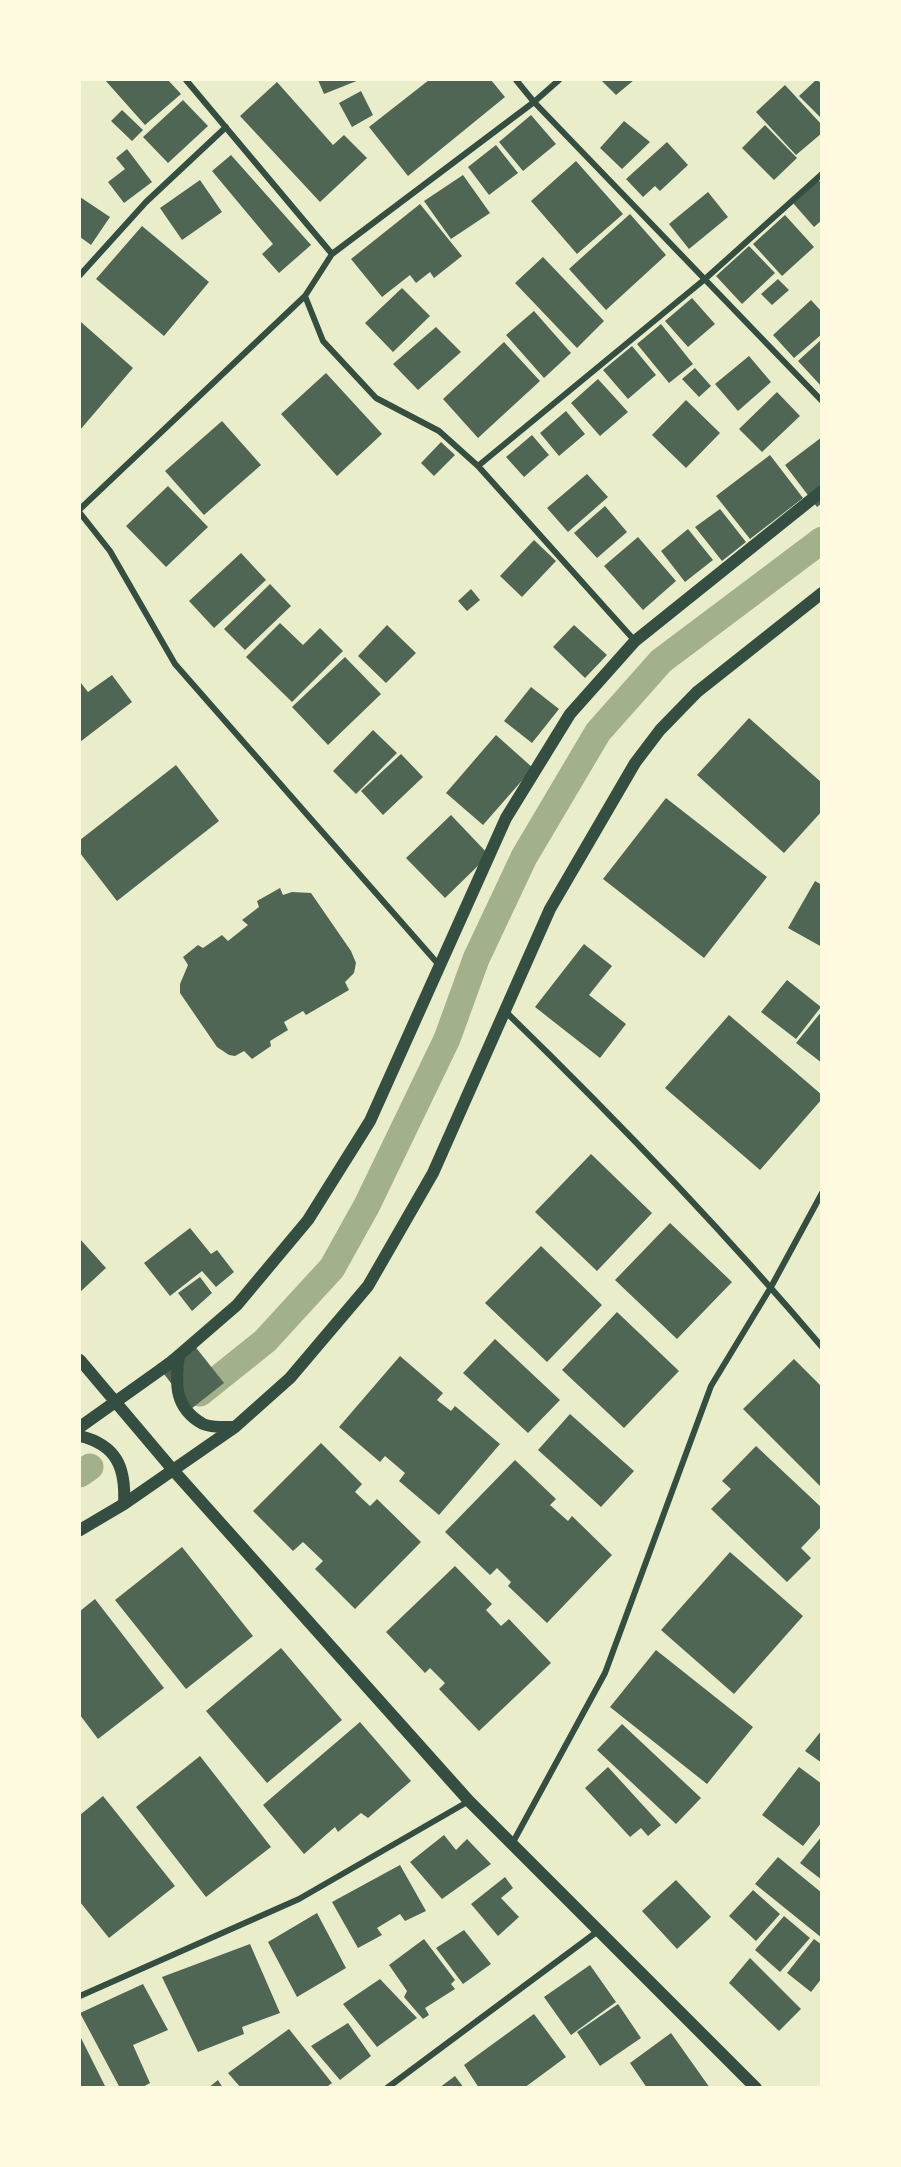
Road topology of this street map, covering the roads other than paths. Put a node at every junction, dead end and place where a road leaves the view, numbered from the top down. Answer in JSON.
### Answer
{"nodes":[{"id":1,"x":186,"y":80,"type":"edge"},
{"id":2,"x":516,"y":80,"type":"edge"},
{"id":3,"x":559,"y":80,"type":"edge"},
{"id":4,"x":534,"y":102,"type":"junction"},
{"id":5,"x":226,"y":127,"type":"junction"},
{"id":6,"x":822,"y":174,"type":"edge"},
{"id":7,"x":332,"y":254,"type":"junction"},
{"id":8,"x":80,"y":275,"type":"edge"},
{"id":9,"x":705,"y":279,"type":"junction"},
{"id":10,"x":305,"y":296,"type":"junction"},
{"id":11,"x":822,"y":401,"type":"edge"},
{"id":12,"x":478,"y":466,"type":"junction"},
{"id":13,"x":822,"y":490,"type":"edge"},
{"id":14,"x":80,"y":511,"type":"edge"},
{"id":15,"x":822,"y":592,"type":"edge"},
{"id":16,"x":635,"y":641,"type":"junction"},
{"id":17,"x":439,"y":965,"type":"junction"},
{"id":18,"x":505,"y":1011,"type":"junction"},
{"id":19,"x":822,"y":1193,"type":"edge"},
{"id":20,"x":771,"y":1287,"type":"junction"},
{"id":21,"x":822,"y":1347,"type":"edge"},
{"id":22,"x":179,"y":1355,"type":"junction"},
{"id":23,"x":80,"y":1360,"type":"edge"},
{"id":24,"x":116,"y":1402,"type":"junction"},
{"id":25,"x":80,"y":1427,"type":"edge"},
{"id":26,"x":235,"y":1427,"type":"junction"},
{"id":27,"x":80,"y":1436,"type":"edge"},
{"id":28,"x":173,"y":1470,"type":"junction"},
{"id":29,"x":124,"y":1504,"type":"junction"},
{"id":30,"x":80,"y":1530,"type":"edge"},
{"id":31,"x":469,"y":1801,"type":"junction"},
{"id":32,"x":511,"y":1846,"type":"junction"},
{"id":33,"x":598,"y":1931,"type":"junction"},
{"id":34,"x":80,"y":1996,"type":"edge"},
{"id":35,"x":387,"y":2088,"type":"edge"},
{"id":36,"x":756,"y":2088,"type":"edge"}],
"edges":[{"from":1,"to":5,"type":"street"},
{"from":2,"to":4,"type":"street"},
{"from":3,"to":4,"type":"street"},
{"from":4,"to":7,"type":"street"},
{"from":4,"to":9,"type":"street"},
{"from":5,"to":7,"type":"street"},
{"from":5,"to":8,"type":"street"},
{"from":6,"to":9,"type":"street"},
{"from":7,"to":10,"type":"street"},
{"from":9,"to":11,"type":"street"},
{"from":9,"to":12,"type":"street"},
{"from":10,"to":12,"type":"street"},
{"from":10,"to":14,"type":"street"},
{"from":12,"to":16,"type":"street"},
{"from":13,"to":16,"type":"main road"},
{"from":14,"to":17,"type":"street"},
{"from":15,"to":18,"type":"main road"},
{"from":16,"to":17,"type":"main road"},
{"from":17,"to":22,"type":"main road"},
{"from":18,"to":20,"type":"street"},
{"from":18,"to":26,"type":"main road"},
{"from":19,"to":20,"type":"street"},
{"from":20,"to":21,"type":"street"},
{"from":20,"to":32,"type":"street"},
{"from":22,"to":24,"type":"main road"},
{"from":22,"to":26,"type":"main road"},
{"from":23,"to":24,"type":"main road"},
{"from":24,"to":25,"type":"main road"},
{"from":24,"to":28,"type":"main road"},
{"from":26,"to":28,"type":"main road"},
{"from":27,"to":29,"type":"main road"},
{"from":28,"to":29,"type":"main road"},
{"from":28,"to":31,"type":"main road"},
{"from":29,"to":30,"type":"main road"},
{"from":31,"to":32,"type":"main road"},
{"from":31,"to":34,"type":"street"},
{"from":32,"to":33,"type":"main road"},
{"from":33,"to":35,"type":"street"},
{"from":33,"to":36,"type":"main road"}]}
